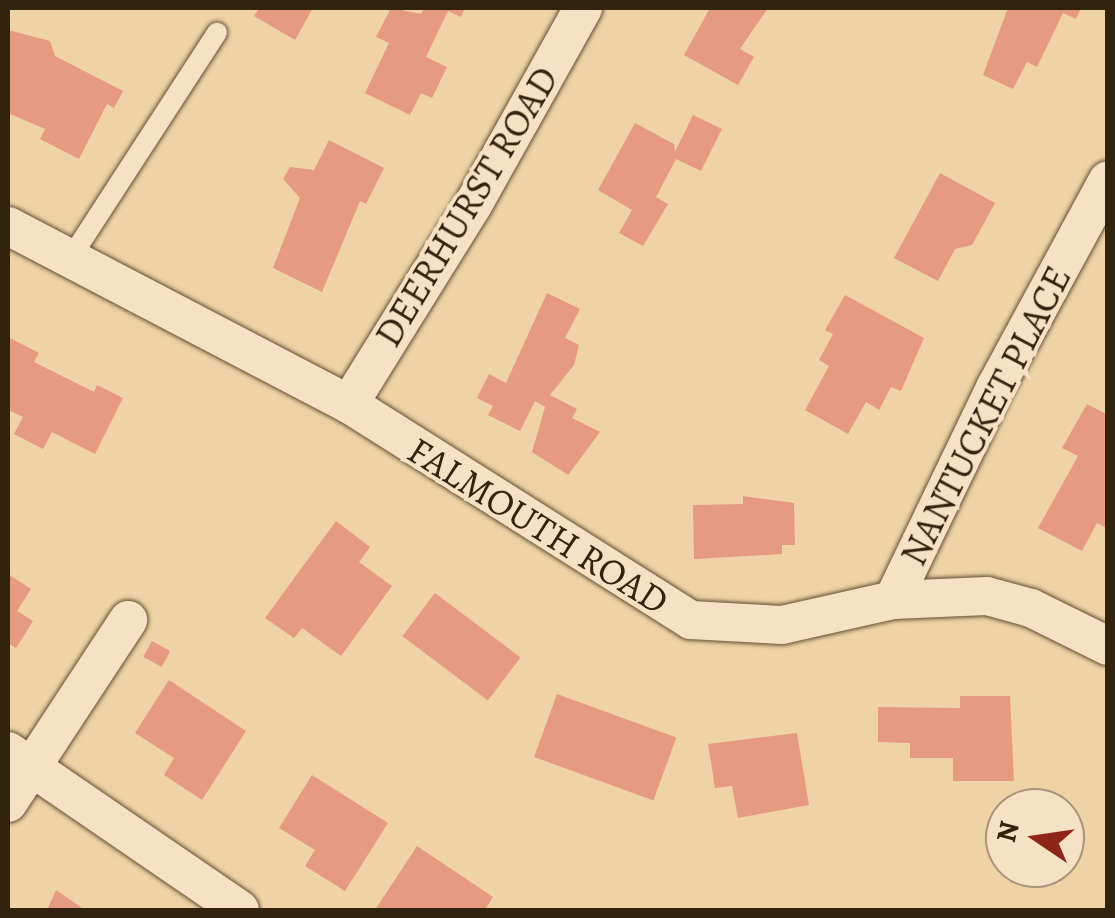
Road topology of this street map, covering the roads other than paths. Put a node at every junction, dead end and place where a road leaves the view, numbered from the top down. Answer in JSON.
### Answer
{"nodes":[{"id":1,"x":583,"y":8,"type":"edge"},
{"id":2,"x":216,"y":33,"type":"dead end"},
{"id":3,"x":1108,"y":180,"type":"edge"},
{"id":4,"x":8,"y":226,"type":"edge"},
{"id":5,"x":70,"y":259,"type":"junction"},
{"id":6,"x":349,"y":404,"type":"junction"},
{"id":7,"x":893,"y":600,"type":"junction"},
{"id":8,"x":128,"y":620,"type":"dead end"},
{"id":9,"x":1108,"y":646,"type":"edge"},
{"id":10,"x":19,"y":759,"type":"edge"},
{"id":11,"x":8,"y":803,"type":"edge"},
{"id":12,"x":240,"y":910,"type":"edge"}],
"edges":[{"from":1,"to":6,"type":"street","name":"DEERHURST ROAD"},
{"from":2,"to":5,"type":"lane"},
{"from":3,"to":7,"type":"street","name":"NANTUCKET PLACE"},
{"from":4,"to":5,"type":"street","name":"FALMOUTH ROAD"},
{"from":5,"to":6,"type":"street","name":"FALMOUTH ROAD"},
{"from":6,"to":7,"type":"street","name":"FALMOUTH ROAD"},
{"from":7,"to":9,"type":"street","name":"FALMOUTH ROAD"},
{"from":8,"to":10,"type":"street"},
{"from":10,"to":11,"type":"street"},
{"from":10,"to":12,"type":"street"}]}
